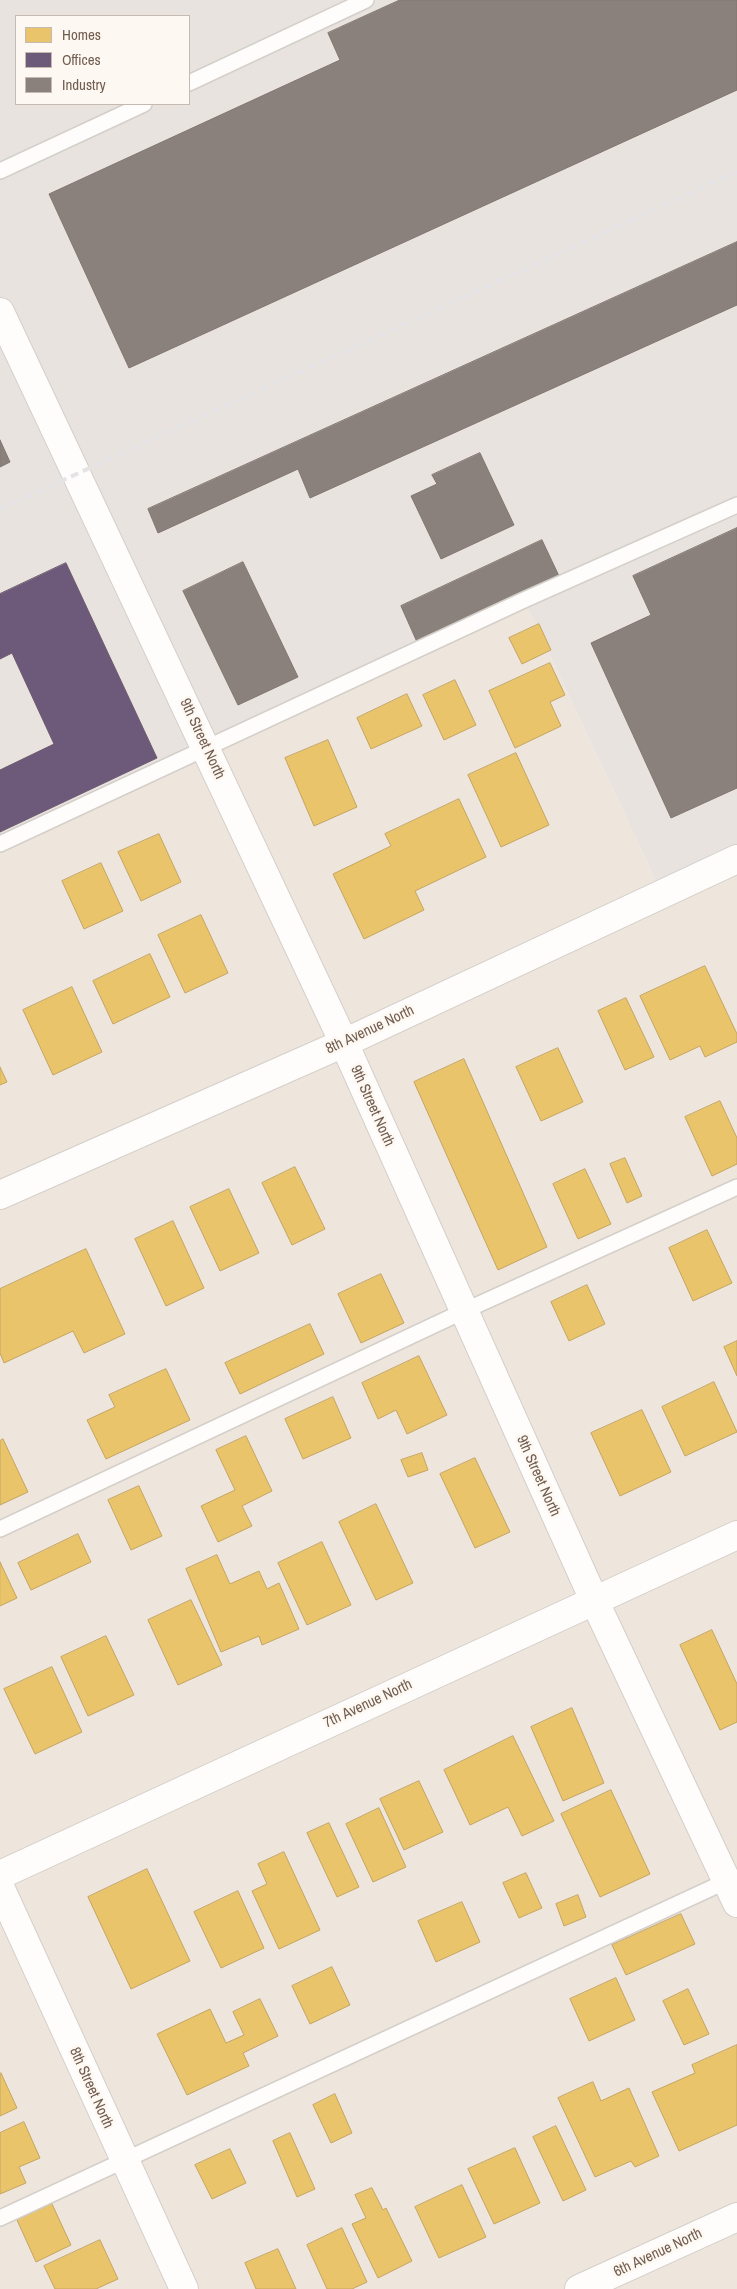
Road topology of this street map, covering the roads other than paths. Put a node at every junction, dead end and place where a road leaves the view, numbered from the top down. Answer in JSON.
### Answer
{"nodes":[{"id":1,"x":366,"y":0,"type":"edge"},
{"id":2,"x":190,"y":83,"type":"edge"},
{"id":3,"x":142,"y":105,"type":"edge"},
{"id":4,"x":0,"y":171,"type":"edge"},
{"id":5,"x":0,"y":312,"type":"edge"},
{"id":6,"x":737,"y":505,"type":"edge"},
{"id":7,"x":206,"y":748,"type":"junction"},
{"id":8,"x":0,"y":844,"type":"edge"},
{"id":9,"x":737,"y":859,"type":"edge"},
{"id":10,"x":344,"y":1043,"type":"junction"},
{"id":11,"x":737,"y":1187,"type":"edge"},
{"id":12,"x":0,"y":1195,"type":"edge"},
{"id":13,"x":464,"y":1311,"type":"junction"},
{"id":14,"x":0,"y":1529,"type":"edge"},
{"id":15,"x":737,"y":1535,"type":"edge"},
{"id":16,"x":594,"y":1600,"type":"junction"},
{"id":17,"x":0,"y":1875,"type":"edge"},
{"id":18,"x":0,"y":1887,"type":"edge"},
{"id":19,"x":734,"y":1887,"type":"edge"},
{"id":20,"x":125,"y":2162,"type":"junction"},
{"id":21,"x":737,"y":2217,"type":"edge"},
{"id":22,"x":0,"y":2218,"type":"edge"},
{"id":23,"x":184,"y":2289,"type":"edge"},
{"id":24,"x":579,"y":2289,"type":"edge"}],
"edges":[{"from":1,"to":2,"type":"lane"},
{"from":3,"to":4,"type":"lane"},
{"from":5,"to":7,"type":"street","name":"9th Street North"},
{"from":6,"to":7,"type":"lane"},
{"from":7,"to":8,"type":"lane"},
{"from":7,"to":10,"type":"street","name":"9th Street North"},
{"from":9,"to":10,"type":"street","name":"8th Avenue North"},
{"from":10,"to":12,"type":"street","name":"8th Avenue North"},
{"from":10,"to":13,"type":"street","name":"9th Street North"},
{"from":11,"to":13,"type":"lane"},
{"from":13,"to":14,"type":"lane"},
{"from":13,"to":16,"type":"street","name":"9th Street North"},
{"from":15,"to":16,"type":"street","name":"7th Avenue North"},
{"from":16,"to":17,"type":"street","name":"7th Avenue North"},
{"from":16,"to":19,"type":"street","name":"9th Street North"},
{"from":18,"to":20,"type":"street","name":"8th Street North"},
{"from":19,"to":20,"type":"lane"},
{"from":20,"to":22,"type":"lane"},
{"from":20,"to":23,"type":"street","name":"8th Street North"},
{"from":21,"to":24,"type":"street","name":"6th Avenue North"}]}
